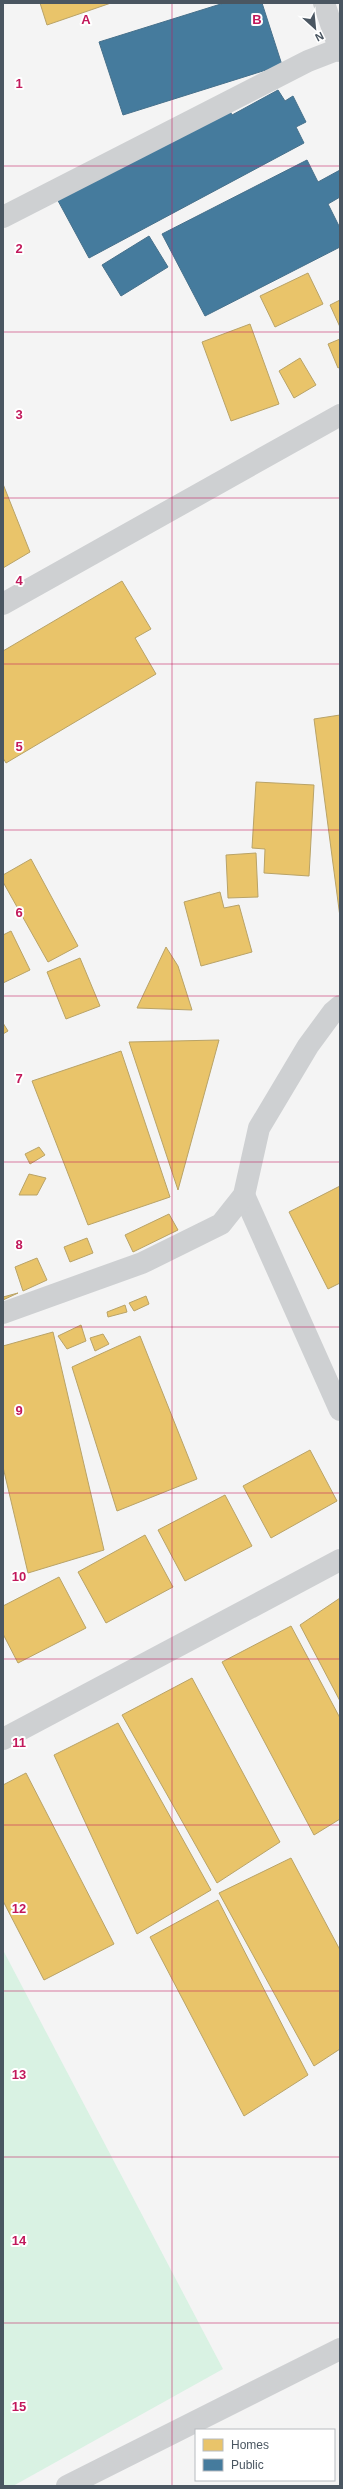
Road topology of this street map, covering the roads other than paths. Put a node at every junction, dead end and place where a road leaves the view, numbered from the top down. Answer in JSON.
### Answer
{"nodes":[{"id":1,"x":324,"y":3,"type":"edge"},
{"id":2,"x":340,"y":50,"type":"edge"},
{"id":3,"x":3,"y":217,"type":"edge"},
{"id":4,"x":340,"y":416,"type":"edge"},
{"id":5,"x":3,"y":604,"type":"edge"},
{"id":6,"x":340,"y":1006,"type":"edge"},
{"id":7,"x":244,"y":1195,"type":"junction"},
{"id":8,"x":3,"y":1313,"type":"edge"},
{"id":9,"x":340,"y":1410,"type":"edge"},
{"id":10,"x":340,"y":1560,"type":"edge"},
{"id":11,"x":3,"y":1739,"type":"edge"},
{"id":12,"x":340,"y":2348,"type":"edge"},
{"id":13,"x":67,"y":2486,"type":"edge"}],
"edges":[{"from":1,"to":2,"type":"street"},
{"from":2,"to":3,"type":"street"},
{"from":4,"to":5,"type":"street"},
{"from":6,"to":7,"type":"street"},
{"from":7,"to":8,"type":"street"},
{"from":7,"to":9,"type":"street"},
{"from":10,"to":11,"type":"street"},
{"from":12,"to":13,"type":"street"}]}
